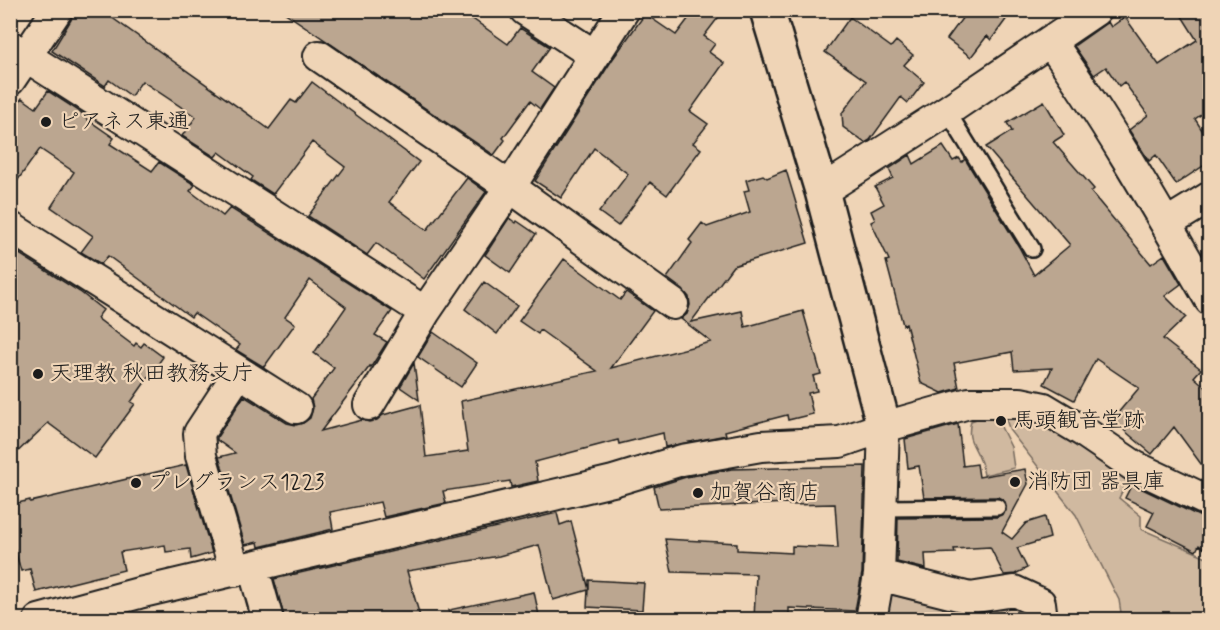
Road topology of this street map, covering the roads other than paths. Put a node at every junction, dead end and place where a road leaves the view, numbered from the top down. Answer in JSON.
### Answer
{"nodes":[{"id":1,"x":57,"y":10,"type":"edge"},
{"id":2,"x":525,"y":10,"type":"edge"},
{"id":3,"x":624,"y":10,"type":"edge"},
{"id":4,"x":768,"y":10,"type":"edge"},
{"id":5,"x":1096,"y":10,"type":"edge"},
{"id":6,"x":1050,"y":41,"type":"junction"},
{"id":7,"x":594,"y":55,"type":"junction"},
{"id":8,"x":320,"y":56,"type":"dead end"},
{"id":9,"x":16,"y":61,"type":"edge"},
{"id":10,"x":947,"y":111,"type":"junction"},
{"id":11,"x":510,"y":186,"type":"junction"},
{"id":12,"x":822,"y":190,"type":"junction"},
{"id":13,"x":1209,"y":197,"type":"edge"},
{"id":14,"x":1166,"y":224,"type":"junction"},
{"id":15,"x":10,"y":227,"type":"edge"},
{"id":16,"x":1032,"y":249,"type":"dead end"},
{"id":17,"x":1209,"y":300,"type":"edge"},
{"id":18,"x":673,"y":304,"type":"dead end"},
{"id":19,"x":425,"y":312,"type":"junction"},
{"id":20,"x":239,"y":372,"type":"junction"},
{"id":21,"x":369,"y":405,"type":"dead end"},
{"id":22,"x":296,"y":408,"type":"dead end"},
{"id":23,"x":884,"y":427,"type":"junction"},
{"id":24,"x":1209,"y":502,"type":"edge"},
{"id":25,"x":997,"y":507,"type":"dead end"},
{"id":26,"x":881,"y":508,"type":"junction"},
{"id":27,"x":244,"y":569,"type":"junction"},
{"id":28,"x":879,"y":575,"type":"junction"},
{"id":29,"x":39,"y":620,"type":"edge"},
{"id":30,"x":268,"y":620,"type":"edge"},
{"id":31,"x":871,"y":620,"type":"edge"},
{"id":32,"x":1042,"y":620,"type":"edge"}],
"edges":[{"from":1,"to":9,"type":"street"},
{"from":2,"to":7,"type":"street"},
{"from":3,"to":7,"type":"street"},
{"from":4,"to":12,"type":"street"},
{"from":5,"to":6,"type":"street"},
{"from":6,"to":10,"type":"street"},
{"from":6,"to":14,"type":"street"},
{"from":7,"to":11,"type":"street"},
{"from":8,"to":11,"type":"street"},
{"from":9,"to":19,"type":"street"},
{"from":10,"to":12,"type":"street"},
{"from":10,"to":16,"type":"lane"},
{"from":11,"to":18,"type":"street"},
{"from":11,"to":19,"type":"street"},
{"from":12,"to":23,"type":"street"},
{"from":13,"to":14,"type":"street"},
{"from":14,"to":17,"type":"street"},
{"from":15,"to":20,"type":"street"},
{"from":19,"to":21,"type":"street"},
{"from":20,"to":22,"type":"street"},
{"from":20,"to":27,"type":"street"},
{"from":23,"to":24,"type":"street"},
{"from":23,"to":26,"type":"street"},
{"from":23,"to":27,"type":"street"},
{"from":25,"to":26,"type":"lane"},
{"from":26,"to":28,"type":"street"},
{"from":27,"to":29,"type":"street"},
{"from":27,"to":30,"type":"street"},
{"from":28,"to":31,"type":"street"},
{"from":28,"to":32,"type":"street"}]}
